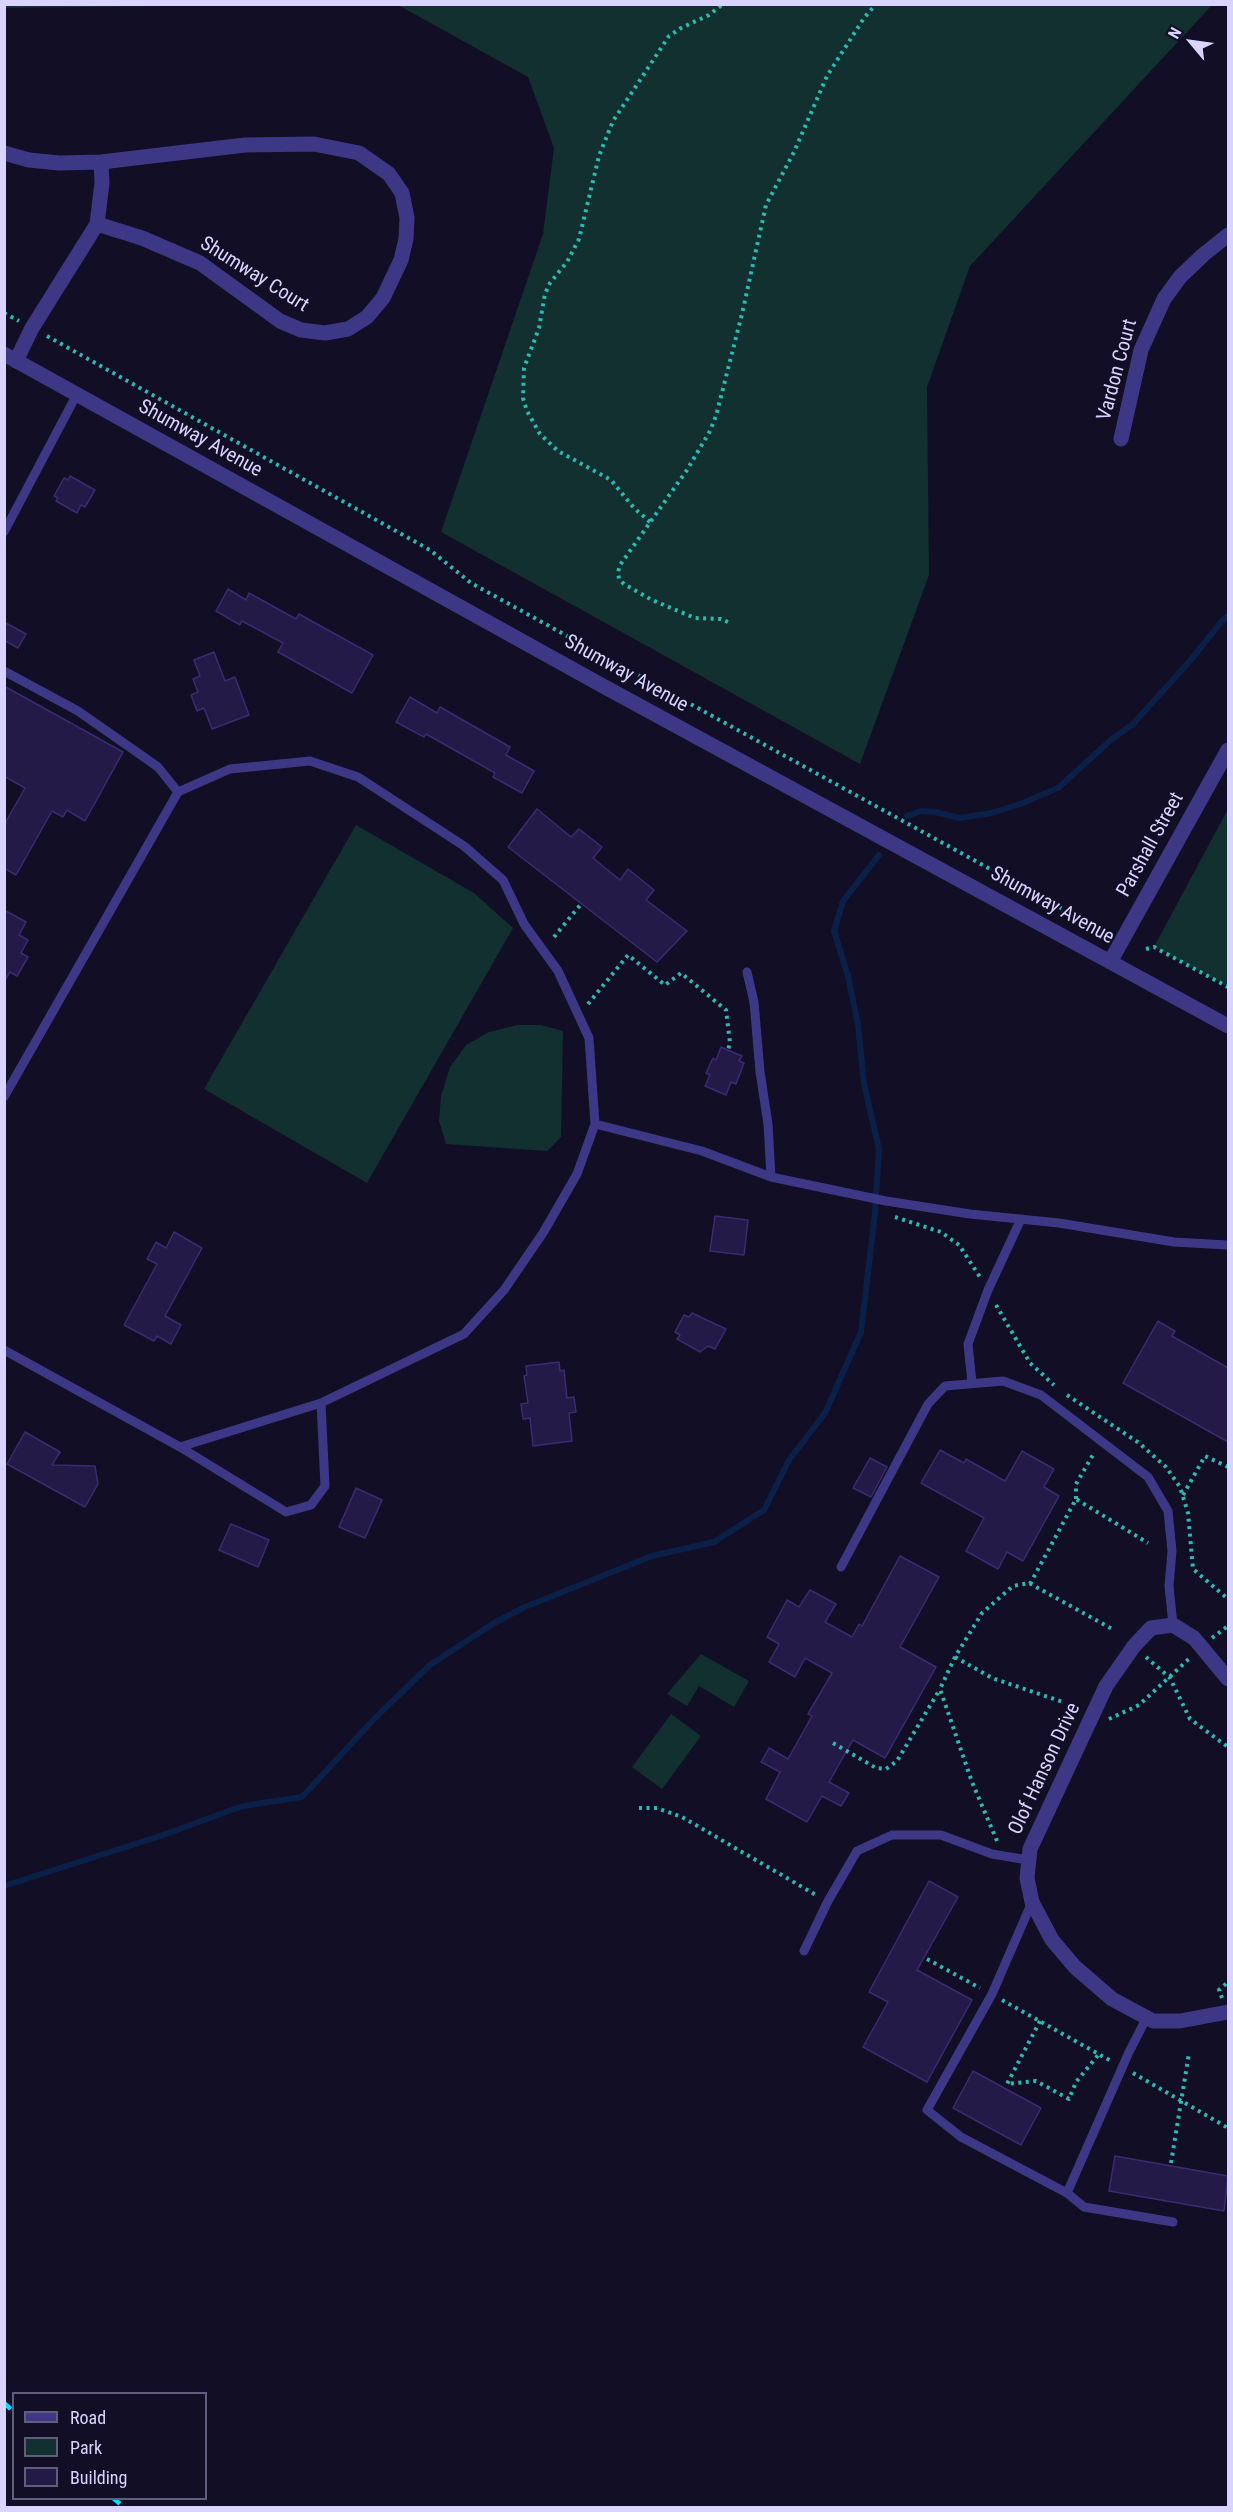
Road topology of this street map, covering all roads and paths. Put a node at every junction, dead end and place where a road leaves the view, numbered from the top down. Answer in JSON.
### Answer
{"nodes":[{"id":1,"x":723,"y":4,"type":"edge"},
{"id":2,"x":876,"y":4,"type":"edge"},
{"id":3,"x":4,"y":153,"type":"edge"},
{"id":4,"x":101,"y":162,"type":"junction"},
{"id":5,"x":97,"y":224,"type":"junction"},
{"id":6,"x":1228,"y":235,"type":"edge"},
{"id":7,"x":4,"y":313,"type":"edge"},
{"id":8,"x":32,"y":328,"type":"junction"},
{"id":9,"x":10,"y":357,"type":"edge"},
{"id":10,"x":77,"y":394,"type":"junction"},
{"id":11,"x":1121,"y":439,"type":"dead end"},
{"id":12,"x":650,"y":522,"type":"junction"},
{"id":13,"x":4,"y":532,"type":"edge"},
{"id":14,"x":728,"y":622,"type":"dead end"},
{"id":15,"x":4,"y":671,"type":"edge"},
{"id":16,"x":1228,"y":750,"type":"edge"},
{"id":17,"x":178,"y":792,"type":"junction"},
{"id":18,"x":581,"y":904,"type":"dead end"},
{"id":19,"x":1088,"y":923,"type":"dead end"},
{"id":20,"x":554,"y":937,"type":"dead end"},
{"id":21,"x":1146,"y":949,"type":"dead end"},
{"id":22,"x":1110,"y":962,"type":"junction"},
{"id":23,"x":747,"y":972,"type":"dead end"},
{"id":24,"x":1228,"y":987,"type":"edge"},
{"id":25,"x":588,"y":1004,"type":"dead end"},
{"id":26,"x":1228,"y":1026,"type":"edge"},
{"id":27,"x":728,"y":1050,"type":"dead end"},
{"id":28,"x":4,"y":1096,"type":"edge"},
{"id":29,"x":595,"y":1124,"type":"junction"},
{"id":30,"x":771,"y":1177,"type":"junction"},
{"id":31,"x":893,"y":1216,"type":"dead end"},
{"id":32,"x":1021,"y":1220,"type":"junction"},
{"id":33,"x":1228,"y":1245,"type":"edge"},
{"id":34,"x":988,"y":1290,"type":"junction"},
{"id":35,"x":4,"y":1350,"type":"edge"},
{"id":36,"x":972,"y":1383,"type":"junction"},
{"id":37,"x":321,"y":1403,"type":"junction"},
{"id":38,"x":1110,"y":1423,"type":"junction"},
{"id":39,"x":1102,"y":1440,"type":"junction"},
{"id":40,"x":180,"y":1447,"type":"junction"},
{"id":41,"x":1228,"y":1467,"type":"edge"},
{"id":42,"x":1182,"y":1495,"type":"junction"},
{"id":43,"x":1076,"y":1499,"type":"junction"},
{"id":44,"x":1148,"y":1543,"type":"dead end"},
{"id":45,"x":841,"y":1567,"type":"dead end"},
{"id":46,"x":1030,"y":1584,"type":"junction"},
{"id":47,"x":1228,"y":1599,"type":"edge"},
{"id":48,"x":1173,"y":1625,"type":"junction"},
{"id":49,"x":1228,"y":1626,"type":"edge"},
{"id":50,"x":1114,"y":1630,"type":"dead end"},
{"id":51,"x":1134,"y":1646,"type":"junction"},
{"id":52,"x":1201,"y":1646,"type":"junction"},
{"id":53,"x":955,"y":1656,"type":"junction"},
{"id":54,"x":1170,"y":1678,"type":"junction"},
{"id":55,"x":1228,"y":1678,"type":"edge"},
{"id":56,"x":940,"y":1689,"type":"junction"},
{"id":57,"x":1063,"y":1702,"type":"dead end"},
{"id":58,"x":1093,"y":1714,"type":"junction"},
{"id":59,"x":833,"y":1743,"type":"dead end"},
{"id":60,"x":1228,"y":1747,"type":"edge"},
{"id":61,"x":639,"y":1808,"type":"dead end"},
{"id":62,"x":997,"y":1842,"type":"dead end"},
{"id":63,"x":1028,"y":1860,"type":"junction"},
{"id":64,"x":828,"y":1901,"type":"junction"},
{"id":65,"x":1032,"y":1902,"type":"junction"},
{"id":66,"x":804,"y":1951,"type":"dead end"},
{"id":67,"x":927,"y":1959,"type":"dead end"},
{"id":68,"x":981,"y":1989,"type":"dead end"},
{"id":69,"x":992,"y":1994,"type":"junction"},
{"id":70,"x":1228,"y":2012,"type":"edge"},
{"id":71,"x":1147,"y":2018,"type":"junction"},
{"id":72,"x":1040,"y":2021,"type":"junction"},
{"id":73,"x":1189,"y":2053,"type":"dead end"},
{"id":74,"x":1099,"y":2054,"type":"junction"},
{"id":75,"x":1123,"y":2067,"type":"junction"},
{"id":76,"x":1180,"y":2100,"type":"junction"},
{"id":77,"x":1228,"y":2128,"type":"edge"},
{"id":78,"x":1171,"y":2163,"type":"dead end"},
{"id":79,"x":1067,"y":2193,"type":"junction"},
{"id":80,"x":1173,"y":2222,"type":"dead end"}],
"edges":[{"from":1,"to":12,"type":"path"},
{"from":2,"to":12,"type":"path"},
{"from":3,"to":4,"type":"street","name":"Shumway Court"},
{"from":4,"to":5,"type":"street"},
{"from":4,"to":5,"type":"street","name":"Shumway Court"},
{"from":5,"to":8,"type":"street"},
{"from":6,"to":11,"type":"street","name":"Vardon Court"},
{"from":7,"to":8,"type":"path"},
{"from":8,"to":9,"type":"street"},
{"from":8,"to":19,"type":"path"},
{"from":9,"to":10,"type":"street","name":"Shumway Avenue"},
{"from":10,"to":13,"type":"lane"},
{"from":10,"to":22,"type":"street","name":"Shumway Avenue"},
{"from":12,"to":14,"type":"path"},
{"from":15,"to":17,"type":"lane"},
{"from":16,"to":22,"type":"street","name":"Parshall Street"},
{"from":17,"to":28,"type":"lane"},
{"from":17,"to":29,"type":"lane"},
{"from":18,"to":20,"type":"path"},
{"from":21,"to":24,"type":"path"},
{"from":22,"to":26,"type":"street","name":"Shumway Avenue"},
{"from":23,"to":30,"type":"lane"},
{"from":25,"to":27,"type":"path"},
{"from":29,"to":30,"type":"lane"},
{"from":29,"to":37,"type":"lane"},
{"from":30,"to":32,"type":"lane"},
{"from":31,"to":34,"type":"path"},
{"from":32,"to":33,"type":"lane"},
{"from":32,"to":34,"type":"lane"},
{"from":34,"to":36,"type":"lane"},
{"from":34,"to":38,"type":"path"},
{"from":35,"to":40,"type":"lane"},
{"from":36,"to":39,"type":"lane"},
{"from":36,"to":45,"type":"lane"},
{"from":37,"to":40,"type":"lane"},
{"from":37,"to":40,"type":"lane"},
{"from":38,"to":39,"type":"path"},
{"from":38,"to":42,"type":"path"},
{"from":39,"to":43,"type":"path"},
{"from":39,"to":48,"type":"lane"},
{"from":41,"to":42,"type":"path"},
{"from":42,"to":47,"type":"path"},
{"from":43,"to":44,"type":"path"},
{"from":43,"to":46,"type":"path"},
{"from":46,"to":50,"type":"path"},
{"from":46,"to":53,"type":"path"},
{"from":48,"to":51,"type":"street","name":"Olof Hanson Drive"},
{"from":48,"to":52,"type":"street"},
{"from":49,"to":52,"type":"path"},
{"from":51,"to":54,"type":"path"},
{"from":51,"to":58,"type":"street","name":"Olof Hanson Drive"},
{"from":52,"to":54,"type":"path"},
{"from":52,"to":55,"type":"street"},
{"from":53,"to":56,"type":"path"},
{"from":53,"to":57,"type":"path"},
{"from":54,"to":58,"type":"path"},
{"from":54,"to":60,"type":"path"},
{"from":56,"to":59,"type":"path"},
{"from":56,"to":62,"type":"path"},
{"from":58,"to":63,"type":"street","name":"Olof Hanson Drive"},
{"from":61,"to":64,"type":"path"},
{"from":63,"to":64,"type":"lane"},
{"from":63,"to":65,"type":"street","name":"Olof Hanson Drive"},
{"from":64,"to":66,"type":"lane"},
{"from":65,"to":69,"type":"lane"},
{"from":65,"to":71,"type":"street","name":"Olof Hanson Drive"},
{"from":67,"to":68,"type":"path"},
{"from":69,"to":72,"type":"path"},
{"from":69,"to":79,"type":"lane"},
{"from":70,"to":71,"type":"street","name":"Olof Hanson Drive"},
{"from":71,"to":75,"type":"lane"},
{"from":72,"to":74,"type":"path"},
{"from":72,"to":74,"type":"path"},
{"from":73,"to":76,"type":"path"},
{"from":74,"to":75,"type":"path"},
{"from":75,"to":76,"type":"path"},
{"from":75,"to":79,"type":"lane"},
{"from":76,"to":77,"type":"path"},
{"from":76,"to":78,"type":"path"},
{"from":79,"to":80,"type":"lane"}]}
